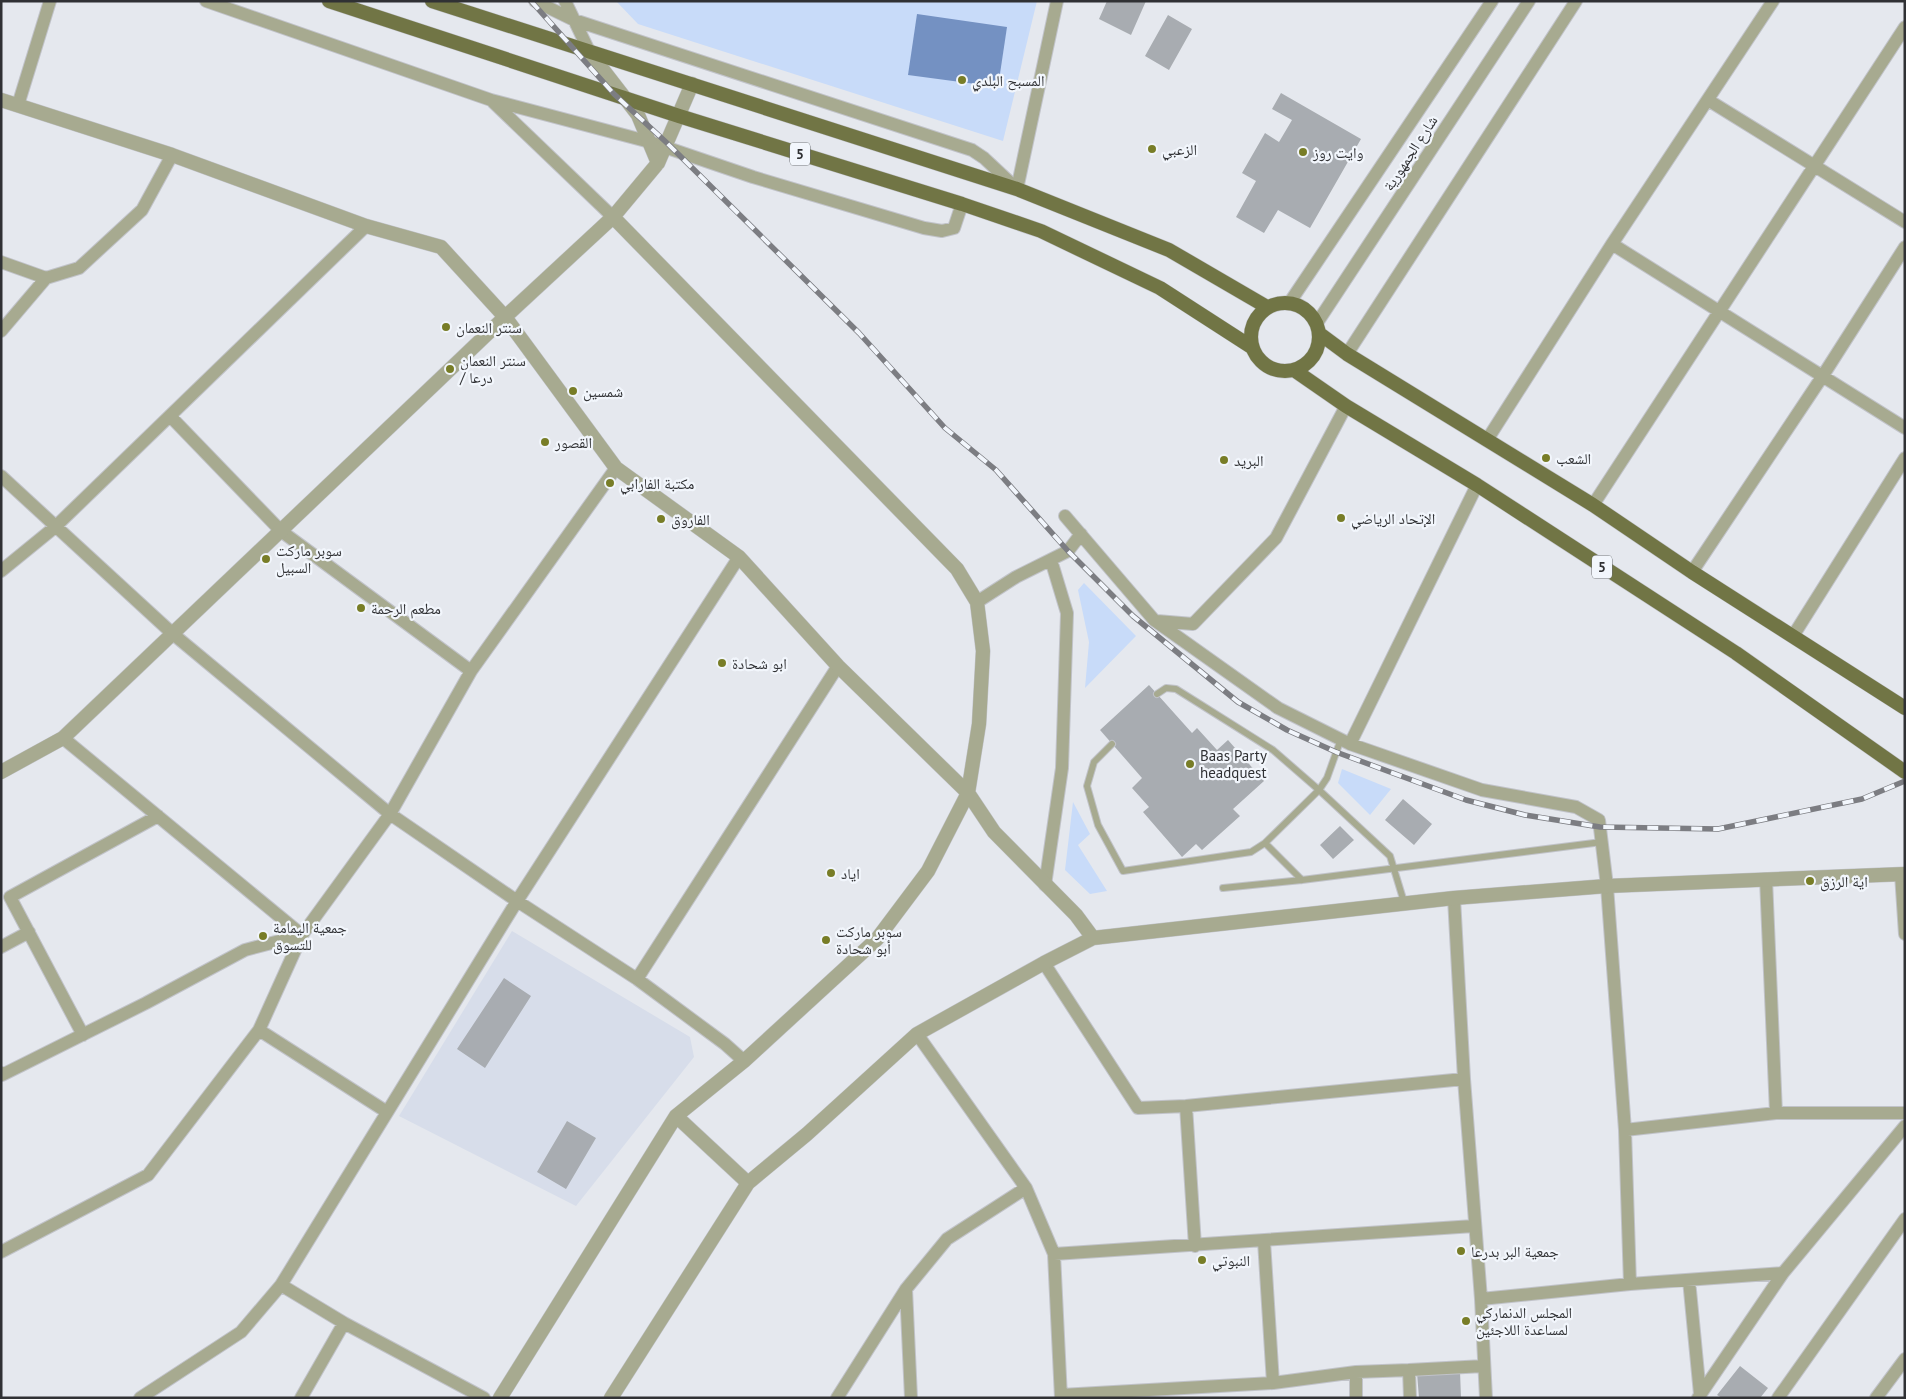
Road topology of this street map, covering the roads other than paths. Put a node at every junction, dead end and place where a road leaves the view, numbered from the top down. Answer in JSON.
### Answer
{"nodes":[{"id":1,"x":50,"y":1,"type":"edge"},
{"id":2,"x":206,"y":1,"type":"edge"},
{"id":3,"x":329,"y":1,"type":"edge"},
{"id":4,"x":432,"y":1,"type":"edge"},
{"id":5,"x":535,"y":1,"type":"edge"},
{"id":6,"x":565,"y":1,"type":"edge"},
{"id":7,"x":1057,"y":1,"type":"edge"},
{"id":8,"x":1492,"y":1,"type":"edge"},
{"id":9,"x":1529,"y":1,"type":"edge"},
{"id":10,"x":1576,"y":1,"type":"edge"},
{"id":11,"x":1773,"y":1,"type":"edge"},
{"id":12,"x":574,"y":20,"type":"junction"},
{"id":13,"x":1905,"y":27,"type":"edge"},
{"id":14,"x":590,"y":53,"type":"junction"},
{"id":15,"x":692,"y":84,"type":"junction"},
{"id":16,"x":625,"y":98,"type":"junction"},
{"id":17,"x":1,"y":100,"type":"edge"},
{"id":18,"x":492,"y":100,"type":"junction"},
{"id":19,"x":1708,"y":100,"type":"junction"},
{"id":20,"x":18,"y":105,"type":"junction"},
{"id":21,"x":679,"y":116,"type":"junction"},
{"id":22,"x":650,"y":142,"type":"junction"},
{"id":23,"x":665,"y":147,"type":"junction"},
{"id":24,"x":172,"y":155,"type":"junction"},
{"id":25,"x":658,"y":163,"type":"junction"},
{"id":26,"x":1813,"y":166,"type":"junction"},
{"id":27,"x":1017,"y":189,"type":"junction"},
{"id":28,"x":962,"y":204,"type":"junction"},
{"id":29,"x":613,"y":217,"type":"junction"},
{"id":30,"x":1905,"y":222,"type":"edge"},
{"id":31,"x":366,"y":226,"type":"junction"},
{"id":32,"x":1612,"y":244,"type":"junction"},
{"id":33,"x":1905,"y":247,"type":"edge"},
{"id":34,"x":1,"y":262,"type":"edge"},
{"id":35,"x":46,"y":278,"type":"junction"},
{"id":36,"x":1290,"y":302,"type":"junction"},
{"id":37,"x":1267,"y":308,"type":"junction"},
{"id":38,"x":1718,"y":311,"type":"junction"},
{"id":39,"x":505,"y":317,"type":"junction"},
{"id":40,"x":1319,"y":328,"type":"junction"},
{"id":41,"x":1,"y":331,"type":"edge"},
{"id":42,"x":1253,"y":348,"type":"junction"},
{"id":43,"x":1347,"y":354,"type":"junction"},
{"id":44,"x":1294,"y":370,"type":"junction"},
{"id":45,"x":1822,"y":377,"type":"junction"},
{"id":46,"x":1346,"y":406,"type":"junction"},
{"id":47,"x":170,"y":416,"type":"junction"},
{"id":48,"x":1905,"y":428,"type":"edge"},
{"id":49,"x":1487,"y":440,"type":"junction"},
{"id":50,"x":1905,"y":458,"type":"edge"},
{"id":51,"x":616,"y":468,"type":"junction"},
{"id":52,"x":1,"y":476,"type":"edge"},
{"id":53,"x":1477,"y":485,"type":"junction"},
{"id":54,"x":1592,"y":505,"type":"junction"},
{"id":55,"x":1065,"y":516,"type":"dead end"},
{"id":56,"x":55,"y":527,"type":"junction"},
{"id":57,"x":282,"y":531,"type":"junction"},
{"id":58,"x":1081,"y":534,"type":"junction"},
{"id":59,"x":739,"y":557,"type":"junction"},
{"id":60,"x":1051,"y":560,"type":"junction"},
{"id":61,"x":1,"y":571,"type":"edge"},
{"id":62,"x":1692,"y":572,"type":"junction"},
{"id":63,"x":977,"y":602,"type":"junction"},
{"id":64,"x":1154,"y":620,"type":"junction"},
{"id":65,"x":173,"y":634,"type":"junction"},
{"id":66,"x":1793,"y":636,"type":"junction"},
{"id":67,"x":838,"y":666,"type":"junction"},
{"id":68,"x":471,"y":671,"type":"junction"},
{"id":69,"x":1158,"y":694,"type":"dead end"},
{"id":70,"x":1905,"y":708,"type":"edge"},
{"id":71,"x":63,"y":738,"type":"junction"},
{"id":72,"x":1345,"y":742,"type":"junction"},
{"id":73,"x":1112,"y":744,"type":"dead end"},
{"id":74,"x":1,"y":772,"type":"edge"},
{"id":75,"x":1905,"y":772,"type":"edge"},
{"id":76,"x":1319,"y":790,"type":"junction"},
{"id":77,"x":968,"y":793,"type":"junction"},
{"id":78,"x":390,"y":814,"type":"junction"},
{"id":79,"x":158,"y":816,"type":"junction"},
{"id":80,"x":1602,"y":842,"type":"junction"},
{"id":81,"x":1265,"y":844,"type":"junction"},
{"id":82,"x":1394,"y":869,"type":"junction"},
{"id":83,"x":1903,"y":874,"type":"edge"},
{"id":84,"x":1766,"y":879,"type":"junction"},
{"id":85,"x":1302,"y":880,"type":"junction"},
{"id":86,"x":1045,"y":885,"type":"junction"},
{"id":87,"x":1607,"y":886,"type":"junction"},
{"id":88,"x":1223,"y":888,"type":"dead end"},
{"id":89,"x":1454,"y":898,"type":"junction"},
{"id":90,"x":517,"y":901,"type":"junction"},
{"id":91,"x":1404,"y":902,"type":"junction"},
{"id":92,"x":29,"y":932,"type":"junction"},
{"id":93,"x":1905,"y":934,"type":"edge"},
{"id":94,"x":302,"y":935,"type":"junction"},
{"id":95,"x":1093,"y":938,"type":"junction"},
{"id":96,"x":1,"y":947,"type":"edge"},
{"id":97,"x":1044,"y":963,"type":"junction"},
{"id":98,"x":637,"y":979,"type":"junction"},
{"id":99,"x":259,"y":1030,"type":"junction"},
{"id":100,"x":917,"y":1034,"type":"junction"},
{"id":101,"x":82,"y":1035,"type":"junction"},
{"id":102,"x":744,"y":1062,"type":"junction"},
{"id":103,"x":1,"y":1073,"type":"edge"},
{"id":104,"x":1464,"y":1080,"type":"junction"},
{"id":105,"x":1186,"y":1106,"type":"junction"},
{"id":106,"x":387,"y":1112,"type":"junction"},
{"id":107,"x":1776,"y":1113,"type":"junction"},
{"id":108,"x":1905,"y":1113,"type":"edge"},
{"id":109,"x":676,"y":1116,"type":"junction"},
{"id":110,"x":1905,"y":1126,"type":"edge"},
{"id":111,"x":1624,"y":1130,"type":"junction"},
{"id":112,"x":748,"y":1183,"type":"junction"},
{"id":113,"x":1026,"y":1188,"type":"junction"},
{"id":114,"x":1905,"y":1219,"type":"edge"},
{"id":115,"x":1474,"y":1226,"type":"junction"},
{"id":116,"x":1264,"y":1241,"type":"junction"},
{"id":117,"x":1195,"y":1246,"type":"junction"},
{"id":118,"x":1,"y":1252,"type":"edge"},
{"id":119,"x":1054,"y":1254,"type":"junction"},
{"id":120,"x":1783,"y":1274,"type":"junction"},
{"id":121,"x":1690,"y":1280,"type":"junction"},
{"id":122,"x":1630,"y":1284,"type":"junction"},
{"id":123,"x":281,"y":1285,"type":"junction"},
{"id":124,"x":906,"y":1289,"type":"junction"},
{"id":125,"x":1481,"y":1299,"type":"junction"},
{"id":126,"x":344,"y":1323,"type":"junction"},
{"id":127,"x":1905,"y":1359,"type":"edge"},
{"id":128,"x":1484,"y":1366,"type":"junction"},
{"id":129,"x":1409,"y":1370,"type":"junction"},
{"id":130,"x":1356,"y":1372,"type":"junction"},
{"id":131,"x":1273,"y":1383,"type":"junction"},
{"id":132,"x":1061,"y":1396,"type":"edge"},
{"id":133,"x":1699,"y":1396,"type":"edge"},
{"id":134,"x":140,"y":1398,"type":"edge"},
{"id":135,"x":302,"y":1398,"type":"edge"},
{"id":136,"x":484,"y":1398,"type":"edge"},
{"id":137,"x":500,"y":1398,"type":"edge"},
{"id":138,"x":611,"y":1398,"type":"edge"},
{"id":139,"x":837,"y":1398,"type":"edge"},
{"id":140,"x":911,"y":1398,"type":"edge"},
{"id":141,"x":1356,"y":1398,"type":"edge"},
{"id":142,"x":1410,"y":1398,"type":"edge"},
{"id":143,"x":1486,"y":1398,"type":"edge"},
{"id":144,"x":1778,"y":1398,"type":"edge"},
{"id":145,"x":1876,"y":1398,"type":"edge"}],
"edges":[{"from":1,"to":20,"type":"street"},
{"from":2,"to":18,"type":"street"},
{"from":3,"to":16,"type":"main road","number":"5"},
{"from":4,"to":14,"type":"main road","number":"5"},
{"from":5,"to":12,"type":"street"},
{"from":6,"to":12,"type":"street"},
{"from":7,"to":27,"type":"street"},
{"from":8,"to":36,"type":"street","name":"شارع الجمهورية"},
{"from":9,"to":40,"type":"street","name":"شارع الجمهورية"},
{"from":10,"to":43,"type":"street"},
{"from":11,"to":19,"type":"street"},
{"from":12,"to":14,"type":"street"},
{"from":12,"to":27,"type":"street"},
{"from":13,"to":26,"type":"street"},
{"from":14,"to":15,"type":"main road","number":"5"},
{"from":14,"to":16,"type":"street"},
{"from":15,"to":21,"type":"street"},
{"from":15,"to":27,"type":"main road","number":"5"},
{"from":16,"to":21,"type":"main road","number":"5"},
{"from":16,"to":22,"type":"street"},
{"from":17,"to":20,"type":"street"},
{"from":18,"to":22,"type":"street"},
{"from":18,"to":29,"type":"street"},
{"from":19,"to":26,"type":"street"},
{"from":19,"to":32,"type":"street"},
{"from":20,"to":24,"type":"street"},
{"from":21,"to":23,"type":"street"},
{"from":21,"to":28,"type":"main road","number":"5"},
{"from":22,"to":23,"type":"street"},
{"from":22,"to":25,"type":"street"},
{"from":23,"to":25,"type":"street"},
{"from":23,"to":28,"type":"street"},
{"from":24,"to":31,"type":"street"},
{"from":24,"to":35,"type":"street"},
{"from":25,"to":29,"type":"street"},
{"from":26,"to":30,"type":"street"},
{"from":26,"to":38,"type":"street"},
{"from":27,"to":37,"type":"main road","number":"5"},
{"from":28,"to":42,"type":"main road","number":"5"},
{"from":29,"to":39,"type":"street"},
{"from":29,"to":63,"type":"street"},
{"from":31,"to":39,"type":"street"},
{"from":31,"to":47,"type":"street"},
{"from":32,"to":38,"type":"street"},
{"from":32,"to":49,"type":"street"},
{"from":33,"to":45,"type":"street"},
{"from":34,"to":35,"type":"street"},
{"from":35,"to":41,"type":"street"},
{"from":36,"to":37,"type":"main road"},
{"from":36,"to":40,"type":"main road"},
{"from":37,"to":42,"type":"main road"},
{"from":38,"to":45,"type":"street"},
{"from":38,"to":54,"type":"street"},
{"from":39,"to":51,"type":"street"},
{"from":39,"to":57,"type":"street"},
{"from":40,"to":43,"type":"main road"},
{"from":40,"to":44,"type":"main road"},
{"from":42,"to":44,"type":"main road"},
{"from":43,"to":49,"type":"main road"},
{"from":44,"to":46,"type":"main road","number":"5"},
{"from":45,"to":48,"type":"street"},
{"from":45,"to":62,"type":"street"},
{"from":46,"to":53,"type":"main road","number":"5"},
{"from":46,"to":64,"type":"street"},
{"from":47,"to":56,"type":"street"},
{"from":47,"to":57,"type":"street"},
{"from":49,"to":54,"type":"main road"},
{"from":50,"to":66,"type":"street"},
{"from":51,"to":59,"type":"street"},
{"from":51,"to":68,"type":"street"},
{"from":52,"to":56,"type":"street"},
{"from":53,"to":72,"type":"street"},
{"from":53,"to":75,"type":"main road","number":"5"},
{"from":54,"to":62,"type":"main road"},
{"from":55,"to":58,"type":"street"},
{"from":56,"to":61,"type":"street"},
{"from":56,"to":65,"type":"street"},
{"from":57,"to":65,"type":"street"},
{"from":57,"to":68,"type":"street"},
{"from":58,"to":60,"type":"street"},
{"from":58,"to":64,"type":"street"},
{"from":59,"to":67,"type":"street"},
{"from":59,"to":90,"type":"street"},
{"from":60,"to":63,"type":"street"},
{"from":60,"to":86,"type":"street"},
{"from":62,"to":66,"type":"main road"},
{"from":63,"to":77,"type":"street"},
{"from":64,"to":72,"type":"street"},
{"from":65,"to":71,"type":"street"},
{"from":65,"to":78,"type":"street"},
{"from":66,"to":70,"type":"main road"},
{"from":67,"to":77,"type":"street"},
{"from":67,"to":98,"type":"street"},
{"from":68,"to":78,"type":"street"},
{"from":69,"to":76,"type":"lane"},
{"from":71,"to":74,"type":"street"},
{"from":71,"to":79,"type":"street"},
{"from":72,"to":76,"type":"lane"},
{"from":72,"to":80,"type":"street"},
{"from":73,"to":81,"type":"lane"},
{"from":76,"to":81,"type":"lane"},
{"from":76,"to":82,"type":"lane"},
{"from":77,"to":86,"type":"street"},
{"from":77,"to":102,"type":"street"},
{"from":78,"to":90,"type":"street"},
{"from":78,"to":94,"type":"street"},
{"from":79,"to":92,"type":"street"},
{"from":79,"to":94,"type":"street"},
{"from":80,"to":82,"type":"lane"},
{"from":80,"to":87,"type":"street"},
{"from":81,"to":85,"type":"lane"},
{"from":82,"to":85,"type":"lane"},
{"from":82,"to":91,"type":"lane"},
{"from":83,"to":84,"type":"street"},
{"from":83,"to":93,"type":"street"},
{"from":84,"to":87,"type":"street"},
{"from":84,"to":107,"type":"street"},
{"from":85,"to":88,"type":"lane"},
{"from":86,"to":95,"type":"street"},
{"from":87,"to":89,"type":"street"},
{"from":87,"to":111,"type":"street"},
{"from":89,"to":91,"type":"street"},
{"from":89,"to":104,"type":"street"},
{"from":90,"to":98,"type":"street"},
{"from":90,"to":106,"type":"street"},
{"from":91,"to":95,"type":"street"},
{"from":92,"to":96,"type":"street"},
{"from":92,"to":101,"type":"street"},
{"from":94,"to":99,"type":"street"},
{"from":94,"to":101,"type":"street"},
{"from":95,"to":97,"type":"street"},
{"from":97,"to":100,"type":"street"},
{"from":97,"to":105,"type":"street"},
{"from":98,"to":102,"type":"street"},
{"from":99,"to":106,"type":"street"},
{"from":99,"to":118,"type":"street"},
{"from":100,"to":112,"type":"street"},
{"from":100,"to":113,"type":"street"},
{"from":101,"to":103,"type":"street"},
{"from":102,"to":109,"type":"street"},
{"from":104,"to":105,"type":"street"},
{"from":104,"to":115,"type":"street"},
{"from":105,"to":117,"type":"street"},
{"from":106,"to":123,"type":"street"},
{"from":107,"to":108,"type":"street"},
{"from":107,"to":111,"type":"street"},
{"from":109,"to":112,"type":"street"},
{"from":109,"to":137,"type":"street"},
{"from":110,"to":120,"type":"street"},
{"from":111,"to":122,"type":"street"},
{"from":112,"to":138,"type":"street"},
{"from":113,"to":119,"type":"street"},
{"from":113,"to":124,"type":"street"},
{"from":114,"to":144,"type":"street"},
{"from":115,"to":116,"type":"street"},
{"from":115,"to":125,"type":"street"},
{"from":116,"to":117,"type":"street"},
{"from":116,"to":131,"type":"street"},
{"from":117,"to":119,"type":"street"},
{"from":119,"to":132,"type":"street"},
{"from":120,"to":121,"type":"street"},
{"from":120,"to":133,"type":"street"},
{"from":121,"to":122,"type":"street"},
{"from":121,"to":133,"type":"street"},
{"from":122,"to":125,"type":"street"},
{"from":123,"to":126,"type":"street"},
{"from":123,"to":134,"type":"street"},
{"from":124,"to":139,"type":"street"},
{"from":124,"to":140,"type":"street"},
{"from":125,"to":128,"type":"street"},
{"from":126,"to":135,"type":"street"},
{"from":126,"to":136,"type":"street"},
{"from":127,"to":145,"type":"street"},
{"from":128,"to":129,"type":"street"},
{"from":128,"to":143,"type":"street"},
{"from":129,"to":130,"type":"street"},
{"from":129,"to":142,"type":"street"},
{"from":130,"to":131,"type":"street"},
{"from":130,"to":141,"type":"street"},
{"from":131,"to":132,"type":"street"}]}
